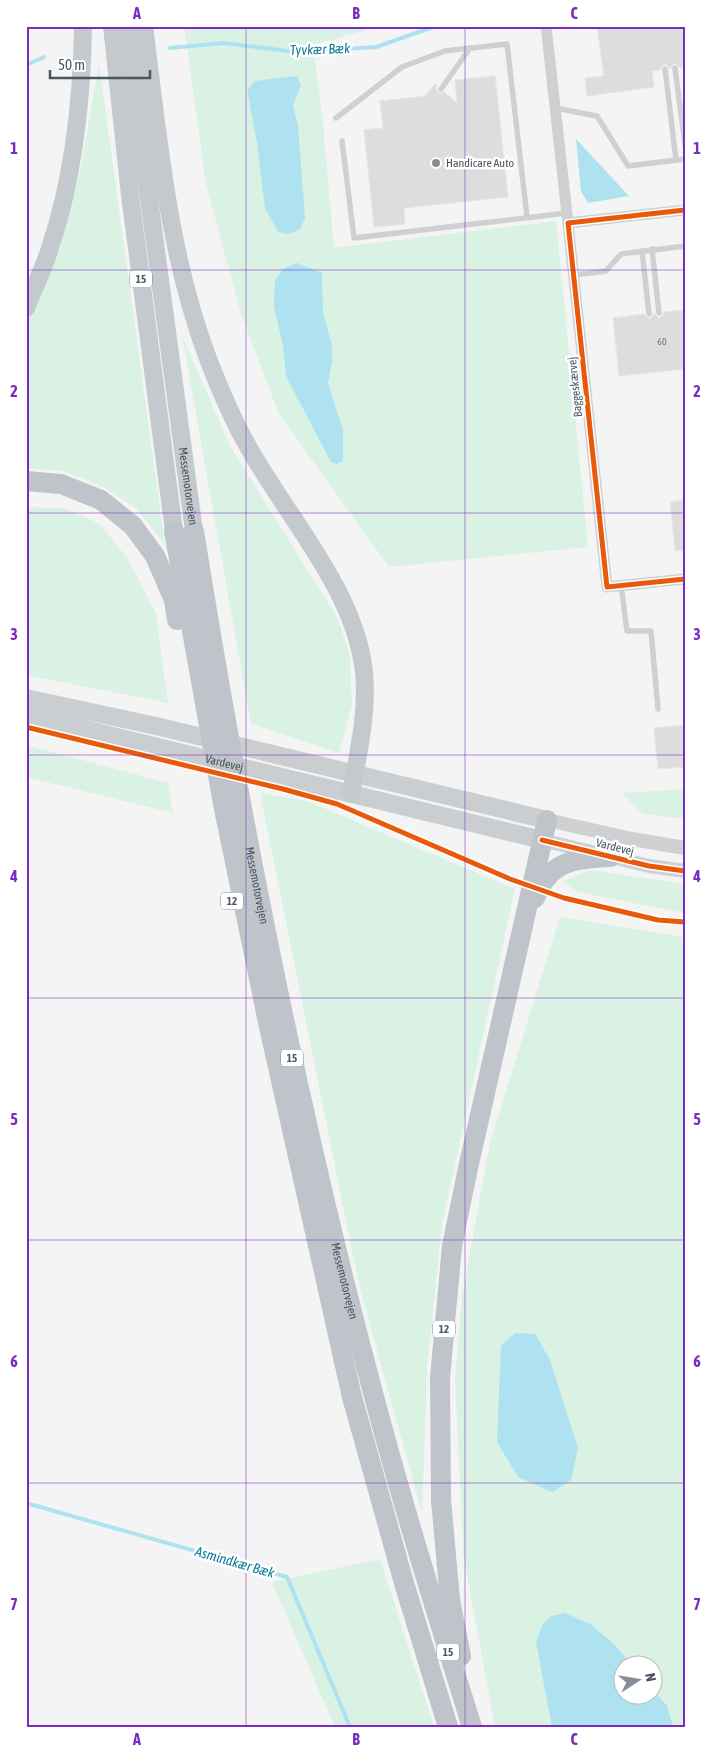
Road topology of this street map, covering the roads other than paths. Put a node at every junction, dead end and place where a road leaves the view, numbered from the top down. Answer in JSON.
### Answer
{"nodes":[{"id":1,"x":83,"y":26,"type":"edge"},
{"id":2,"x":112,"y":26,"type":"edge"},
{"id":3,"x":129,"y":26,"type":"edge"},
{"id":4,"x":144,"y":26,"type":"edge"},
{"id":5,"x":546,"y":26,"type":"edge"},
{"id":6,"x":470,"y":48,"type":"junction"},
{"id":7,"x":675,"y":68,"type":"dead end"},
{"id":8,"x":665,"y":69,"type":"dead end"},
{"id":9,"x":441,"y":89,"type":"dead end"},
{"id":10,"x":555,"y":108,"type":"junction"},
{"id":11,"x":336,"y":118,"type":"dead end"},
{"id":12,"x":342,"y":141,"type":"dead end"},
{"id":13,"x":685,"y":145,"type":"edge"},
{"id":14,"x":685,"y":159,"type":"edge"},
{"id":15,"x":676,"y":160,"type":"junction"},
{"id":16,"x":685,"y":210,"type":"edge"},
{"id":17,"x":527,"y":217,"type":"junction"},
{"id":18,"x":567,"y":218,"type":"junction"},
{"id":19,"x":685,"y":246,"type":"edge"},
{"id":20,"x":652,"y":249,"type":"junction"},
{"id":21,"x":642,"y":251,"type":"junction"},
{"id":22,"x":574,"y":275,"type":"junction"},
{"id":23,"x":26,"y":308,"type":"edge"},
{"id":24,"x":659,"y":313,"type":"dead end"},
{"id":25,"x":649,"y":314,"type":"dead end"},
{"id":26,"x":26,"y":481,"type":"edge"},
{"id":27,"x":174,"y":531,"type":"joint"},
{"id":28,"x":194,"y":531,"type":"joint"},
{"id":29,"x":685,"y":578,"type":"edge"},
{"id":30,"x":621,"y":585,"type":"junction"},
{"id":31,"x":26,"y":698,"type":"edge"},
{"id":32,"x":658,"y":709,"type":"dead end"},
{"id":33,"x":26,"y":715,"type":"edge"},
{"id":34,"x":355,"y":774,"type":"junction"},
{"id":35,"x":351,"y":794,"type":"junction"},
{"id":36,"x":547,"y":820,"type":"junction"},
{"id":37,"x":542,"y":840,"type":"junction"},
{"id":38,"x":685,"y":848,"type":"edge"},
{"id":39,"x":611,"y":856,"type":"junction"},
{"id":40,"x":685,"y":871,"type":"edge"},
{"id":41,"x":521,"y":935,"type":"junction"},
{"id":42,"x":352,"y":1397,"type":"junction"},
{"id":43,"x":448,"y":1727,"type":"edge"},
{"id":44,"x":474,"y":1727,"type":"edge"}],
"edges":[{"from":1,"to":23,"type":"highway"},
{"from":2,"to":27,"type":"highway","name":"Messemotorvejen","number":"15"},
{"from":3,"to":28,"type":"highway","name":"Messemotorvejen","number":"15"},
{"from":4,"to":34,"type":"highway"},
{"from":5,"to":10,"type":"street","name":"Baggeskærvej"},
{"from":6,"to":9,"type":"lane"},
{"from":6,"to":11,"type":"lane"},
{"from":6,"to":17,"type":"lane"},
{"from":7,"to":13,"type":"lane"},
{"from":8,"to":15,"type":"lane"},
{"from":10,"to":15,"type":"lane"},
{"from":10,"to":18,"type":"street","name":"Baggeskærvej"},
{"from":12,"to":17,"type":"lane"},
{"from":14,"to":15,"type":"lane"},
{"from":16,"to":18,"type":"street"},
{"from":17,"to":18,"type":"lane"},
{"from":18,"to":22,"type":"street","name":"Baggeskærvej"},
{"from":19,"to":20,"type":"lane"},
{"from":20,"to":21,"type":"lane"},
{"from":20,"to":24,"type":"lane"},
{"from":21,"to":22,"type":"lane"},
{"from":21,"to":25,"type":"lane"},
{"from":22,"to":30,"type":"street","name":"Baggeskærvej"},
{"from":26,"to":42,"type":"highway","number":"12"},
{"from":27,"to":42,"type":"highway","name":"Messemotorvejen","number":"15"},
{"from":28,"to":44,"type":"highway","name":"Messemotorvejen","number":"15"},
{"from":29,"to":30,"type":"street"},
{"from":30,"to":32,"type":"lane"},
{"from":31,"to":34,"type":"main road","name":"Vardevej"},
{"from":33,"to":35,"type":"main road","name":"Vardevej"},
{"from":34,"to":35,"type":"highway"},
{"from":34,"to":36,"type":"main road","name":"Vardevej"},
{"from":35,"to":37,"type":"main road","name":"Vardevej"},
{"from":36,"to":37,"type":"highway","number":"12"},
{"from":36,"to":38,"type":"street","name":"Vardevej"},
{"from":37,"to":39,"type":"street","name":"Vardevej"},
{"from":37,"to":41,"type":"highway","number":"12"},
{"from":39,"to":40,"type":"street","name":"Vardevej"},
{"from":39,"to":41,"type":"highway"},
{"from":41,"to":44,"type":"highway","number":"12"},
{"from":42,"to":43,"type":"highway","name":"Messemotorvejen","number":"12"}]}
